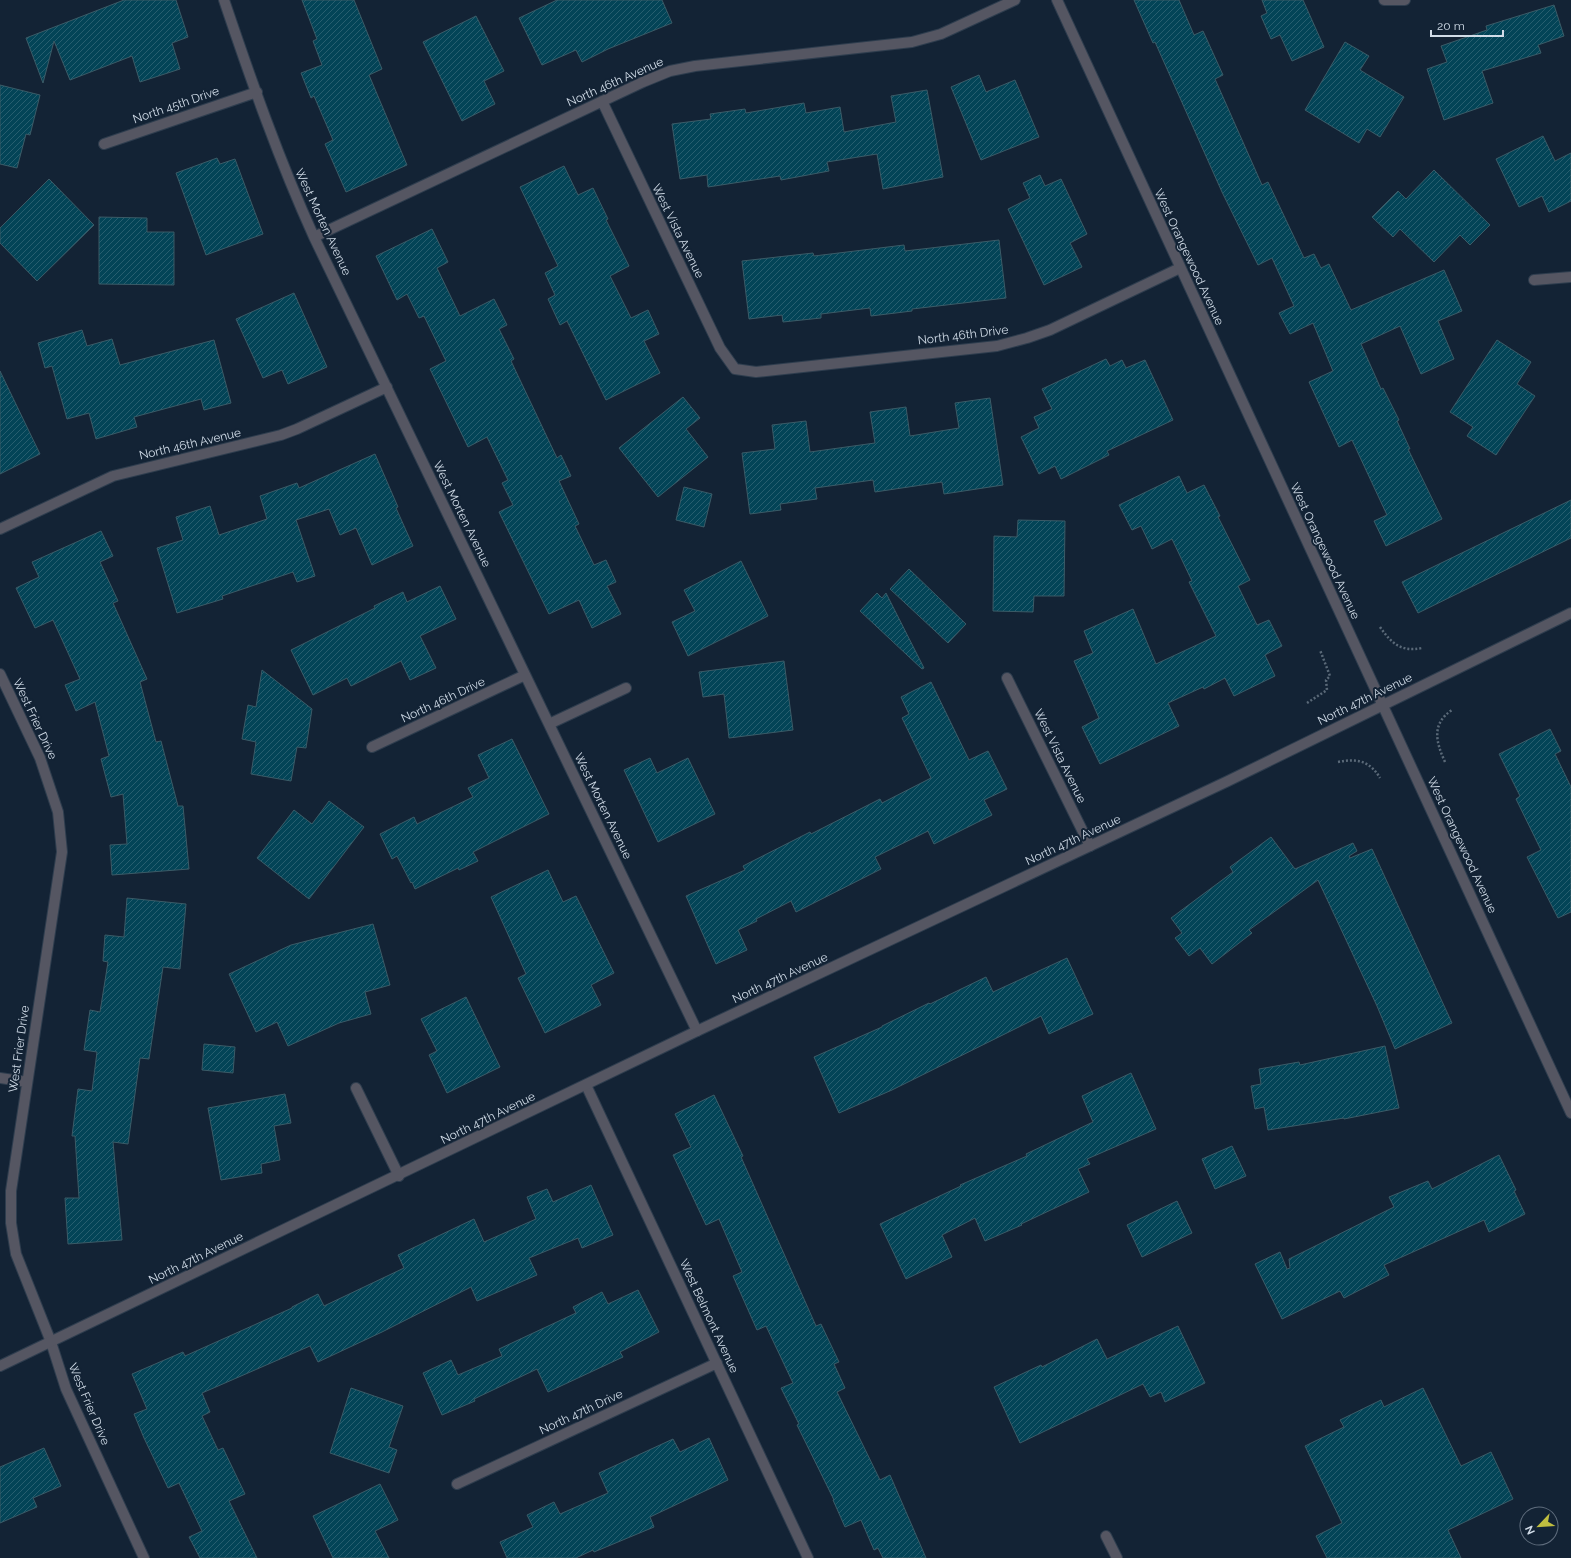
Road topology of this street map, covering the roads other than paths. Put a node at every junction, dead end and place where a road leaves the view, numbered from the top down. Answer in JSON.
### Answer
{"nodes":[{"id":1,"x":224,"y":0,"type":"edge"},
{"id":2,"x":1015,"y":0,"type":"edge"},
{"id":3,"x":1056,"y":0,"type":"edge"},
{"id":4,"x":1384,"y":0,"type":"edge"},
{"id":5,"x":1405,"y":0,"type":"edge"},
{"id":6,"x":257,"y":92,"type":"junction"},
{"id":7,"x":602,"y":101,"type":"junction"},
{"id":8,"x":104,"y":144,"type":"dead end"},
{"id":9,"x":314,"y":237,"type":"junction"},
{"id":10,"x":1180,"y":268,"type":"junction"},
{"id":11,"x":1571,"y":277,"type":"edge"},
{"id":12,"x":1534,"y":280,"type":"dead end"},
{"id":13,"x":735,"y":369,"type":"joint"},
{"id":14,"x":387,"y":387,"type":"junction"},
{"id":15,"x":0,"y":529,"type":"edge"},
{"id":16,"x":1571,"y":613,"type":"edge"},
{"id":17,"x":525,"y":675,"type":"junction"},
{"id":18,"x":1007,"y":678,"type":"dead end"},
{"id":19,"x":1,"y":679,"type":"edge"},
{"id":20,"x":626,"y":688,"type":"dead end"},
{"id":21,"x":1382,"y":705,"type":"junction"},
{"id":22,"x":550,"y":724,"type":"junction"},
{"id":23,"x":372,"y":748,"type":"dead end"},
{"id":24,"x":1090,"y":846,"type":"junction"},
{"id":25,"x":697,"y":1032,"type":"junction"},
{"id":26,"x":0,"y":1078,"type":"edge"},
{"id":27,"x":27,"y":1082,"type":"junction"},
{"id":28,"x":586,"y":1085,"type":"junction"},
{"id":29,"x":356,"y":1088,"type":"dead end"},
{"id":30,"x":1571,"y":1112,"type":"edge"},
{"id":31,"x":399,"y":1176,"type":"junction"},
{"id":32,"x":51,"y":1342,"type":"junction"},
{"id":33,"x":716,"y":1363,"type":"junction"},
{"id":34,"x":0,"y":1366,"type":"edge"},
{"id":35,"x":457,"y":1484,"type":"dead end"},
{"id":36,"x":1106,"y":1536,"type":"dead end"},
{"id":37,"x":144,"y":1558,"type":"edge"},
{"id":38,"x":808,"y":1558,"type":"edge"},
{"id":39,"x":1117,"y":1558,"type":"edge"}],
"edges":[{"from":1,"to":6,"type":"street","name":"West Morten Avenue"},
{"from":2,"to":7,"type":"street","name":"North 46th Avenue"},
{"from":3,"to":10,"type":"street","name":"West Orangewood Avenue"},
{"from":4,"to":5,"type":"street"},
{"from":6,"to":8,"type":"street","name":"North 45th Drive"},
{"from":6,"to":9,"type":"street","name":"West Morten Avenue"},
{"from":7,"to":9,"type":"street","name":"North 46th Avenue"},
{"from":7,"to":13,"type":"street","name":"West Vista Avenue"},
{"from":9,"to":14,"type":"street","name":"West Morten Avenue"},
{"from":10,"to":13,"type":"street","name":"North 46th Drive"},
{"from":10,"to":21,"type":"street","name":"West Orangewood Avenue"},
{"from":11,"to":12,"type":"street"},
{"from":14,"to":15,"type":"street","name":"North 46th Avenue"},
{"from":14,"to":17,"type":"street","name":"West Morten Avenue"},
{"from":16,"to":21,"type":"street","name":"North 47th Avenue"},
{"from":17,"to":22,"type":"street","name":"West Morten Avenue"},
{"from":17,"to":23,"type":"street","name":"North 46th Drive"},
{"from":18,"to":24,"type":"street","name":"West Vista Avenue"},
{"from":19,"to":27,"type":"street","name":"West Frier Drive"},
{"from":20,"to":22,"type":"street"},
{"from":21,"to":24,"type":"street","name":"North 47th Avenue"},
{"from":21,"to":30,"type":"street","name":"West Orangewood Avenue"},
{"from":22,"to":25,"type":"street","name":"West Morten Avenue"},
{"from":24,"to":25,"type":"street","name":"North 47th Avenue"},
{"from":25,"to":28,"type":"street","name":"North 47th Avenue"},
{"from":26,"to":27,"type":"street"},
{"from":27,"to":32,"type":"street","name":"West Frier Drive"},
{"from":28,"to":31,"type":"street","name":"North 47th Avenue"},
{"from":28,"to":33,"type":"street","name":"West Belmont Avenue"},
{"from":29,"to":31,"type":"street"},
{"from":31,"to":32,"type":"street","name":"North 47th Avenue"},
{"from":32,"to":34,"type":"street","name":"North 47th Avenue"},
{"from":32,"to":37,"type":"street","name":"West Frier Drive"},
{"from":33,"to":35,"type":"street","name":"North 47th Drive"},
{"from":33,"to":38,"type":"street","name":"West Belmont Avenue"},
{"from":36,"to":39,"type":"street"}]}
